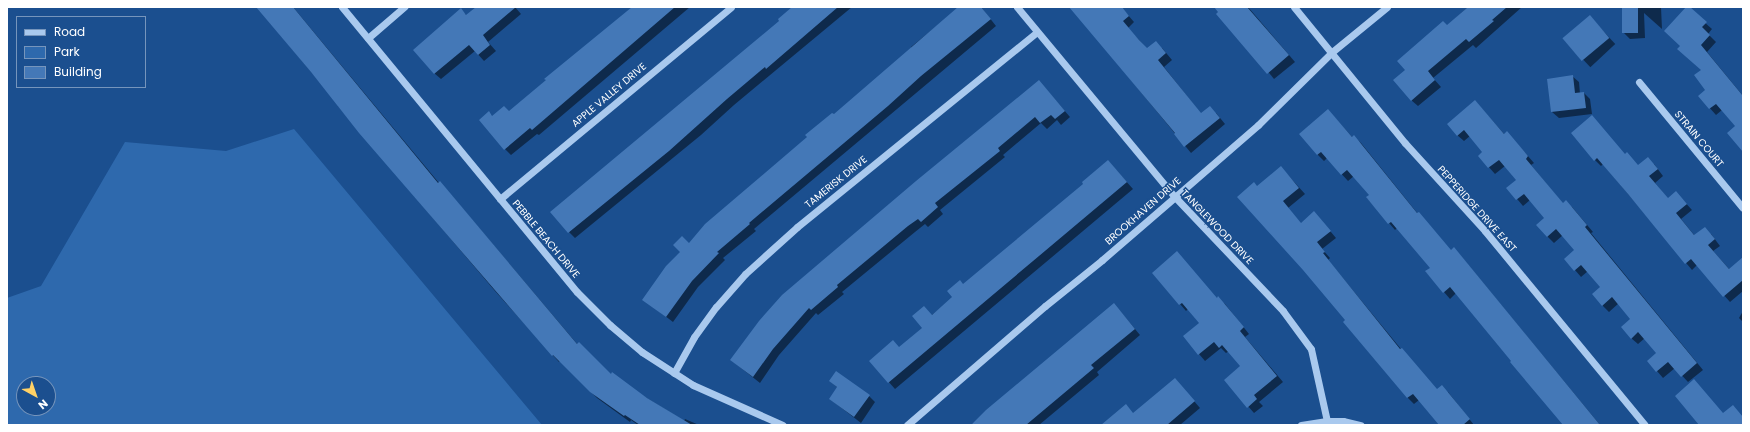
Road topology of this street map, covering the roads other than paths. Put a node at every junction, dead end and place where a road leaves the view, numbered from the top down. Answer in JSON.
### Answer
{"nodes":[{"id":1,"x":342,"y":7,"type":"edge"},
{"id":2,"x":404,"y":7,"type":"edge"},
{"id":3,"x":731,"y":7,"type":"edge"},
{"id":4,"x":1017,"y":7,"type":"edge"},
{"id":5,"x":1294,"y":7,"type":"edge"},
{"id":6,"x":1387,"y":7,"type":"edge"},
{"id":7,"x":1037,"y":32,"type":"junction"},
{"id":8,"x":368,"y":38,"type":"junction"},
{"id":9,"x":1332,"y":52,"type":"junction"},
{"id":10,"x":1639,"y":82,"type":"dead end"},
{"id":11,"x":1175,"y":197,"type":"junction"},
{"id":12,"x":500,"y":199,"type":"junction"},
{"id":13,"x":1743,"y":208,"type":"edge"},
{"id":14,"x":674,"y":373,"type":"junction"},
{"id":15,"x":1327,"y":421,"type":"junction"},
{"id":16,"x":783,"y":425,"type":"edge"},
{"id":17,"x":907,"y":425,"type":"edge"},
{"id":18,"x":1301,"y":425,"type":"edge"},
{"id":19,"x":1361,"y":425,"type":"edge"},
{"id":20,"x":1645,"y":425,"type":"edge"}],
"edges":[{"from":1,"to":8,"type":"street","name":"PEBBLE BEACH DRIVE"},
{"from":2,"to":8,"type":"street"},
{"from":3,"to":12,"type":"street","name":"APPLE VALLEY DRIVE"},
{"from":4,"to":7,"type":"street","name":"TANGLEWOOD DRIVE"},
{"from":5,"to":9,"type":"street","name":"PEPPERIDGE DRIVE EAST"},
{"from":6,"to":9,"type":"street","name":"BROOKHAVEN DRIVE"},
{"from":7,"to":11,"type":"street","name":"TANGLEWOOD DRIVE"},
{"from":7,"to":14,"type":"street","name":"TAMERISK DRIVE"},
{"from":8,"to":12,"type":"street","name":"PEBBLE BEACH DRIVE"},
{"from":9,"to":11,"type":"street","name":"BROOKHAVEN DRIVE"},
{"from":9,"to":20,"type":"street","name":"PEPPERIDGE DRIVE EAST"},
{"from":10,"to":13,"type":"street","name":"STRAIN COURT"},
{"from":11,"to":15,"type":"street","name":"TANGLEWOOD DRIVE"},
{"from":11,"to":17,"type":"street","name":"BROOKHAVEN DRIVE"},
{"from":12,"to":14,"type":"street","name":"PEBBLE BEACH DRIVE"},
{"from":14,"to":16,"type":"street","name":"PEBBLE BEACH DRIVE"},
{"from":15,"to":18,"type":"street"},
{"from":15,"to":19,"type":"street"}]}
